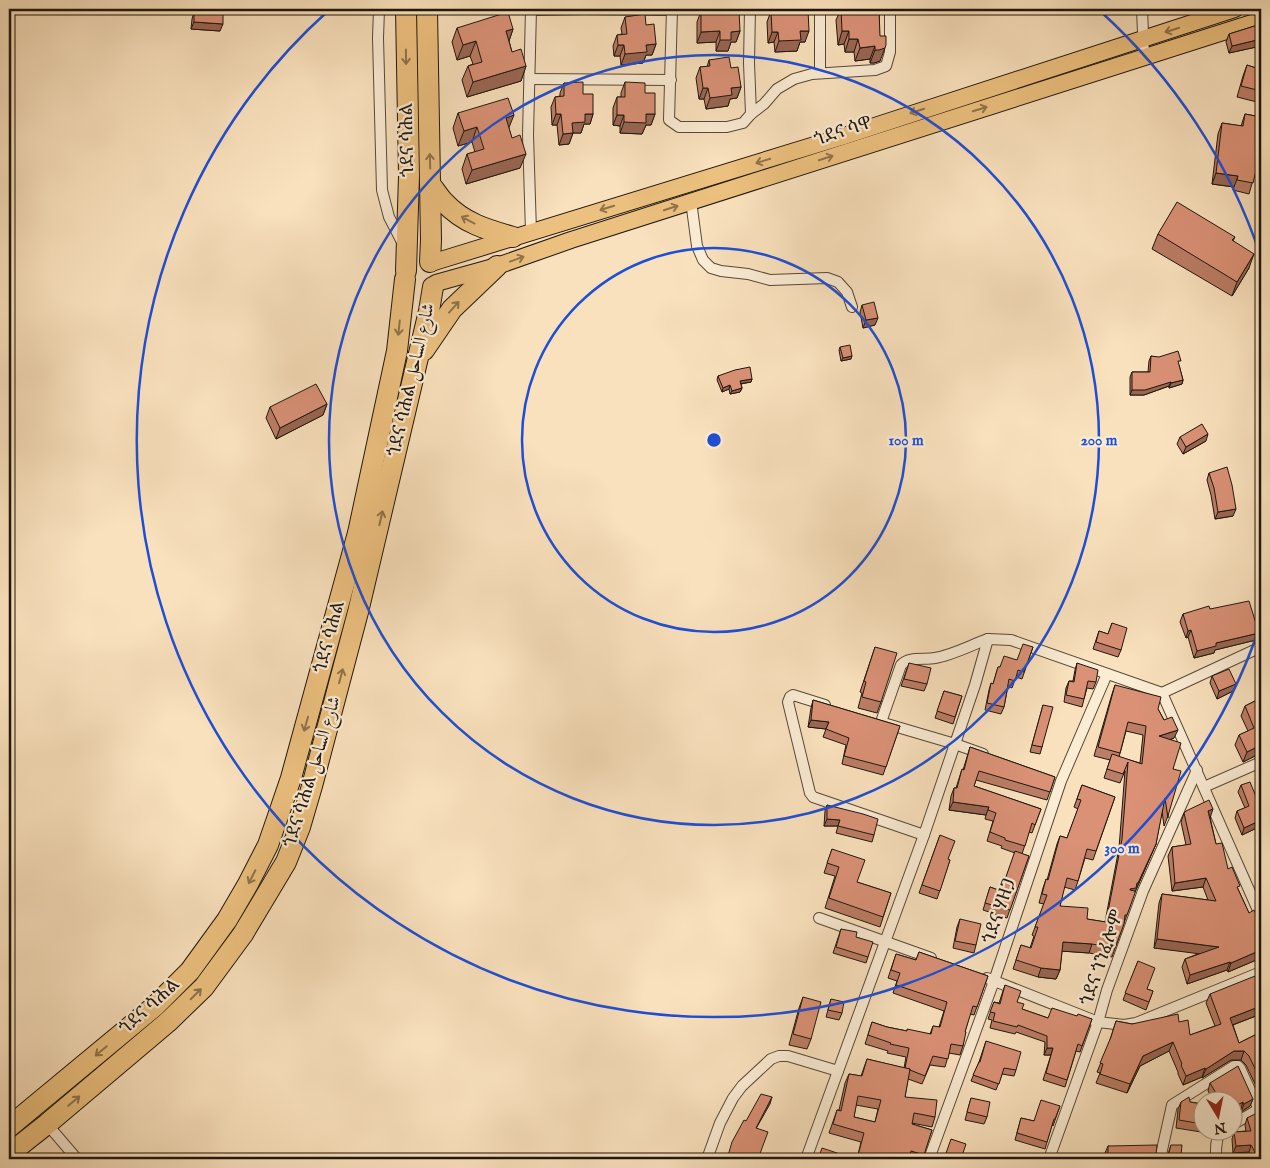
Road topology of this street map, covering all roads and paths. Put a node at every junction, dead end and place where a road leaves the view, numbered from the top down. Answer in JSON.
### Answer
{"nodes":[{"id":1,"x":379,"y":9,"type":"edge"},
{"id":2,"x":406,"y":9,"type":"edge"},
{"id":3,"x":426,"y":9,"type":"edge"},
{"id":4,"x":531,"y":9,"type":"edge"},
{"id":5,"x":585,"y":9,"type":"edge"},
{"id":6,"x":672,"y":9,"type":"edge"},
{"id":7,"x":750,"y":9,"type":"edge"},
{"id":8,"x":820,"y":9,"type":"edge"},
{"id":9,"x":890,"y":9,"type":"edge"},
{"id":10,"x":1142,"y":9,"type":"edge"},
{"id":11,"x":1235,"y":9,"type":"edge"},
{"id":12,"x":1261,"y":20,"type":"edge"},
{"id":13,"x":1144,"y":39,"type":"junction"},
{"id":14,"x":1144,"y":57,"type":"junction"},
{"id":15,"x":820,"y":73,"type":"junction"},
{"id":16,"x":530,"y":79,"type":"junction"},
{"id":17,"x":670,"y":80,"type":"junction"},
{"id":18,"x":751,"y":114,"type":"junction"},
{"id":19,"x":430,"y":184,"type":"junction"},
{"id":20,"x":691,"y":201,"type":"junction"},
{"id":21,"x":522,"y":235,"type":"junction"},
{"id":22,"x":431,"y":262,"type":"junction"},
{"id":23,"x":497,"y":266,"type":"junction"},
{"id":24,"x":406,"y":267,"type":"junction"},
{"id":25,"x":435,"y":285,"type":"junction"},
{"id":26,"x":852,"y":307,"type":"dead end"},
{"id":27,"x":416,"y":362,"type":"junction"},
{"id":28,"x":388,"y":392,"type":"junction"},
{"id":29,"x":408,"y":396,"type":"junction"},
{"id":30,"x":356,"y":578,"type":"junction"},
{"id":31,"x":988,"y":639,"type":"junction"},
{"id":32,"x":1261,"y":647,"type":"edge"},
{"id":33,"x":1107,"y":674,"type":"junction"},
{"id":34,"x":1162,"y":694,"type":"junction"},
{"id":35,"x":837,"y":708,"type":"edge"},
{"id":36,"x":954,"y":744,"type":"junction"},
{"id":37,"x":990,"y":756,"type":"edge"},
{"id":38,"x":1261,"y":762,"type":"edge"},
{"id":39,"x":1197,"y":770,"type":"junction"},
{"id":40,"x":1204,"y":787,"type":"junction"},
{"id":41,"x":924,"y":835,"type":"junction"},
{"id":42,"x":1261,"y":917,"type":"edge"},
{"id":43,"x":819,"y":918,"type":"dead end"},
{"id":44,"x":885,"y":940,"type":"junction"},
{"id":45,"x":939,"y":960,"type":"edge"},
{"id":46,"x":1261,"y":972,"type":"edge"},
{"id":47,"x":976,"y":974,"type":"edge"},
{"id":48,"x":994,"y":981,"type":"junction"},
{"id":49,"x":1098,"y":1022,"type":"junction"},
{"id":50,"x":838,"y":1071,"type":"junction"},
{"id":51,"x":1260,"y":1111,"type":"edge"},
{"id":52,"x":1242,"y":1119,"type":"edge"},
{"id":53,"x":47,"y":1124,"type":"junction"},
{"id":54,"x":9,"y":1127,"type":"edge"},
{"id":55,"x":1217,"y":1140,"type":"edge"},
{"id":56,"x":9,"y":1154,"type":"edge"},
{"id":57,"x":77,"y":1159,"type":"edge"},
{"id":58,"x":707,"y":1159,"type":"edge"},
{"id":59,"x":806,"y":1159,"type":"edge"},
{"id":60,"x":929,"y":1159,"type":"edge"},
{"id":61,"x":1049,"y":1159,"type":"edge"},
{"id":62,"x":1160,"y":1159,"type":"edge"},
{"id":63,"x":1216,"y":1159,"type":"edge"}],
"edges":[{"from":1,"to":24,"type":"street"},
{"from":2,"to":24,"type":"highway","name":"ጎደና ሳሕል","one_way":true},
{"from":19,"to":3,"type":"highway","name":"ጎደና ሳሕል","one_way":true},
{"from":4,"to":5,"type":"street"},
{"from":4,"to":16,"type":"street"},
{"from":5,"to":6,"type":"street"},
{"from":6,"to":17,"type":"street"},
{"from":7,"to":18,"type":"street"},
{"from":8,"to":15,"type":"street"},
{"from":9,"to":15,"type":"street"},
{"from":10,"to":13,"type":"street"},
{"from":11,"to":13,"type":"main road","name":"ጎደና ሳዋ","one_way":true},
{"from":12,"to":14,"type":"main road","name":"ጎደና ሳዋ"},
{"from":13,"to":14,"type":"street"},
{"from":13,"to":21,"type":"main road","name":"ጎደና ሳዋ","one_way":true},
{"from":20,"to":14,"type":"main road","name":"ጎደና ሳዋ","one_way":true},
{"from":15,"to":18,"type":"street"},
{"from":16,"to":17,"type":"street"},
{"from":16,"to":21,"type":"street"},
{"from":17,"to":18,"type":"street"},
{"from":21,"to":19,"type":"highway","one_way":true},
{"from":19,"to":22,"type":"highway","name":"ጎደና ሳሕል"},
{"from":23,"to":20,"type":"main road","name":"ጎደና ሳዋ","one_way":true},
{"from":20,"to":26,"type":"street"},
{"from":21,"to":22,"type":"main road","name":"ጎደና ሳዋ"},
{"from":22,"to":24,"type":"highway"},
{"from":22,"to":25,"type":"highway","name":"ጎደና ሳሕል"},
{"from":23,"to":25,"type":"main road","name":"ጎደና ሳዋ"},
{"from":27,"to":23,"type":"highway","one_way":true},
{"from":24,"to":25,"type":"highway"},
{"from":24,"to":28,"type":"highway","name":"ጎደና ሳሕል","one_way":true},
{"from":25,"to":27,"type":"highway","name":"ጎደና ሳሕል شارع الساحل"},
{"from":27,"to":29,"type":"highway","name":"ጎደና ሳሕል شارع الساحل"},
{"from":28,"to":29,"type":"highway"},
{"from":28,"to":30,"type":"highway","name":"ጎደና ሳሕል"},
{"from":30,"to":29,"type":"highway","name":"ጎደና ሳሕል شارع الساحل","one_way":true},
{"from":53,"to":30,"type":"highway","name":"ጎደና ሳሕል شارع الساحل","one_way":true},
{"from":30,"to":54,"type":"highway","name":"ጎደና ሳሕል","one_way":true},
{"from":31,"to":33,"type":"street"},
{"from":31,"to":36,"type":"street"},
{"from":31,"to":36,"type":"street"},
{"from":32,"to":34,"type":"street"},
{"from":33,"to":34,"type":"street"},
{"from":33,"to":48,"type":"street","name":"ጎደና ሃዘጋ"},
{"from":34,"to":39,"type":"street"},
{"from":35,"to":41,"type":"street"},
{"from":36,"to":37,"type":"street"},
{"from":36,"to":41,"type":"street"},
{"from":38,"to":40,"type":"street"},
{"from":39,"to":40,"type":"street"},
{"from":39,"to":49,"type":"street","name":"ጎደና ጎንፈሎም"},
{"from":40,"to":42,"type":"street"},
{"from":41,"to":44,"type":"street"},
{"from":43,"to":44,"type":"street"},
{"from":44,"to":45,"type":"street"},
{"from":44,"to":50,"type":"street"},
{"from":46,"to":49,"type":"street"},
{"from":47,"to":48,"type":"street"},
{"from":48,"to":49,"type":"street"},
{"from":48,"to":60,"type":"street","name":"ጎደና ሃዘጋ"},
{"from":49,"to":61,"type":"street","name":"ጎደና ጎንፈሎም"},
{"from":50,"to":58,"type":"street"},
{"from":50,"to":59,"type":"street"},
{"from":51,"to":52,"type":"street"},
{"from":51,"to":62,"type":"street"},
{"from":53,"to":56,"type":"highway","name":"ጎደና ሳሕል شارع الساحل"},
{"from":53,"to":57,"type":"street"},
{"from":55,"to":63,"type":"street"}]}
